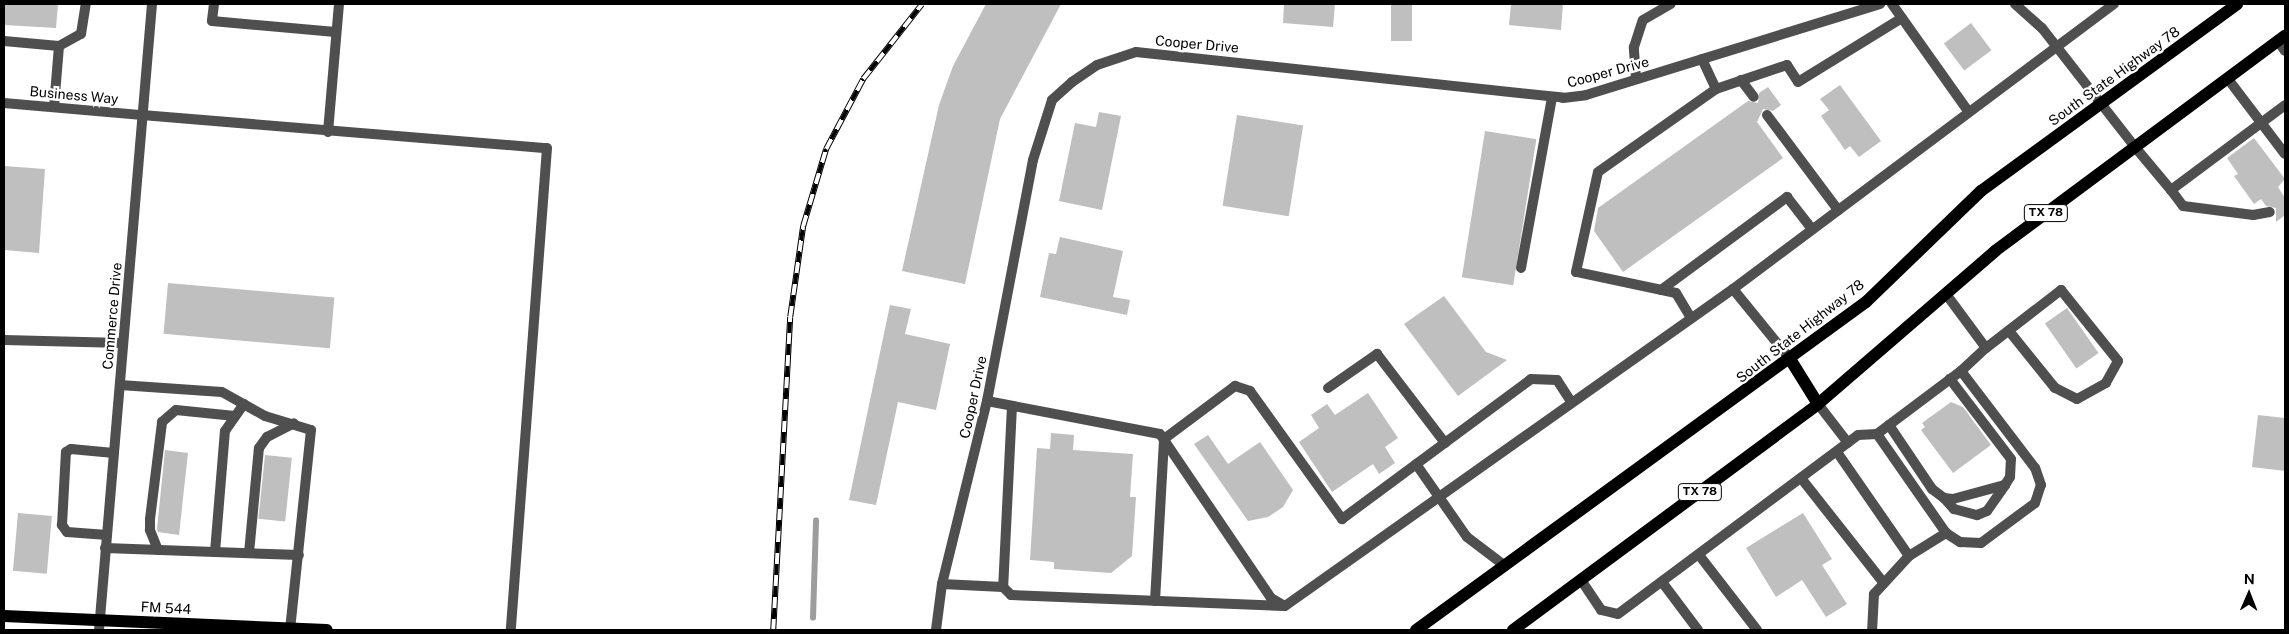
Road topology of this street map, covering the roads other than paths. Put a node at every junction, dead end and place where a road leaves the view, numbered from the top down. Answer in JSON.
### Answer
{"nodes":[{"id":1,"x":86,"y":4,"type":"edge"},
{"id":2,"x":152,"y":4,"type":"edge"},
{"id":3,"x":214,"y":4,"type":"edge"},
{"id":4,"x":339,"y":4,"type":"edge"},
{"id":5,"x":1671,"y":4,"type":"edge"},
{"id":6,"x":1880,"y":4,"type":"edge"},
{"id":7,"x":1892,"y":4,"type":"edge"},
{"id":8,"x":2015,"y":4,"type":"edge"},
{"id":9,"x":2114,"y":4,"type":"edge"},
{"id":10,"x":2237,"y":4,"type":"edge"},
{"id":11,"x":2100,"y":8,"type":"edge"},
{"id":12,"x":1902,"y":18,"type":"junction"},
{"id":13,"x":336,"y":32,"type":"junction"},
{"id":14,"x":4,"y":41,"type":"edge"},
{"id":15,"x":2283,"y":43,"type":"edge"},
{"id":16,"x":59,"y":46,"type":"junction"},
{"id":17,"x":2055,"y":46,"type":"junction"},
{"id":18,"x":1702,"y":59,"type":"junction"},
{"id":19,"x":2228,"y":79,"type":"junction"},
{"id":20,"x":1636,"y":80,"type":"junction"},
{"id":21,"x":1741,"y":80,"type":"junction"},
{"id":22,"x":1716,"y":88,"type":"junction"},
{"id":23,"x":1754,"y":97,"type":"dead end"},
{"id":24,"x":1552,"y":98,"type":"junction"},
{"id":25,"x":4,"y":103,"type":"edge"},
{"id":26,"x":2100,"y":104,"type":"junction"},
{"id":27,"x":2285,"y":105,"type":"edge"},
{"id":28,"x":54,"y":107,"type":"junction"},
{"id":29,"x":1968,"y":111,"type":"junction"},
{"id":30,"x":1767,"y":115,"type":"dead end"},
{"id":31,"x":142,"y":116,"type":"junction"},
{"id":32,"x":2262,"y":121,"type":"junction"},
{"id":33,"x":328,"y":132,"type":"junction"},
{"id":34,"x":2135,"y":147,"type":"junction"},
{"id":35,"x":2285,"y":154,"type":"edge"},
{"id":36,"x":2171,"y":190,"type":"junction"},
{"id":37,"x":1838,"y":210,"type":"junction"},
{"id":38,"x":2270,"y":212,"type":"dead end"},
{"id":39,"x":1812,"y":229,"type":"junction"},
{"id":40,"x":1521,"y":268,"type":"dead end"},
{"id":41,"x":1733,"y":289,"type":"junction"},
{"id":42,"x":1661,"y":290,"type":"junction"},
{"id":43,"x":1946,"y":294,"type":"junction"},
{"id":44,"x":1691,"y":318,"type":"junction"},
{"id":45,"x":2009,"y":331,"type":"junction"},
{"id":46,"x":4,"y":340,"type":"edge"},
{"id":47,"x":123,"y":343,"type":"junction"},
{"id":48,"x":1986,"y":348,"type":"junction"},
{"id":49,"x":1790,"y":359,"type":"junction"},
{"id":50,"x":1961,"y":371,"type":"junction"},
{"id":51,"x":1950,"y":380,"type":"junction"},
{"id":52,"x":120,"y":384,"type":"junction"},
{"id":53,"x":1328,"y":388,"type":"dead end"},
{"id":54,"x":987,"y":401,"type":"junction"},
{"id":55,"x":1572,"y":403,"type":"junction"},
{"id":56,"x":244,"y":404,"type":"junction"},
{"id":57,"x":1818,"y":404,"type":"junction"},
{"id":58,"x":1012,"y":406,"type":"junction"},
{"id":59,"x":235,"y":416,"type":"junction"},
{"id":60,"x":294,"y":423,"type":"junction"},
{"id":61,"x":1889,"y":425,"type":"junction"},
{"id":62,"x":1877,"y":434,"type":"junction"},
{"id":63,"x":1164,"y":440,"type":"junction"},
{"id":64,"x":1445,"y":442,"type":"junction"},
{"id":65,"x":1848,"y":443,"type":"junction"},
{"id":66,"x":1837,"y":452,"type":"junction"},
{"id":67,"x":114,"y":453,"type":"junction"},
{"id":68,"x":1416,"y":464,"type":"junction"},
{"id":69,"x":1801,"y":478,"type":"junction"},
{"id":70,"x":2005,"y":485,"type":"junction"},
{"id":71,"x":1440,"y":496,"type":"junction"},
{"id":72,"x":1944,"y":498,"type":"junction"},
{"id":73,"x":1946,"y":533,"type":"junction"},
{"id":74,"x":107,"y":535,"type":"junction"},
{"id":75,"x":105,"y":548,"type":"junction"},
{"id":76,"x":158,"y":550,"type":"junction"},
{"id":77,"x":215,"y":552,"type":"junction"},
{"id":78,"x":249,"y":553,"type":"junction"},
{"id":79,"x":299,"y":555,"type":"junction"},
{"id":80,"x":1698,"y":555,"type":"junction"},
{"id":81,"x":1909,"y":556,"type":"junction"},
{"id":82,"x":1505,"y":566,"type":"junction"},
{"id":83,"x":1581,"y":580,"type":"junction"},
{"id":84,"x":1882,"y":581,"type":"junction"},
{"id":85,"x":1662,"y":582,"type":"junction"},
{"id":86,"x":942,"y":584,"type":"junction"},
{"id":87,"x":1003,"y":587,"type":"junction"},
{"id":88,"x":1155,"y":601,"type":"junction"},
{"id":89,"x":1285,"y":606,"type":"junction"},
{"id":90,"x":4,"y":616,"type":"edge"},
{"id":91,"x":99,"y":625,"type":"edge"},
{"id":92,"x":290,"y":628,"type":"junction"},
{"id":93,"x":328,"y":630,"type":"edge"},
{"id":94,"x":511,"y":630,"type":"edge"},
{"id":95,"x":936,"y":630,"type":"edge"},
{"id":96,"x":1416,"y":630,"type":"edge"},
{"id":97,"x":1514,"y":630,"type":"edge"},
{"id":98,"x":1698,"y":630,"type":"edge"},
{"id":99,"x":1757,"y":630,"type":"edge"},
{"id":100,"x":1872,"y":630,"type":"edge"}],
"edges":[{"from":1,"to":16,"type":"street"},
{"from":2,"to":31,"type":"street","name":"Commerce Drive"},
{"from":3,"to":13,"type":"street"},
{"from":4,"to":13,"type":"street"},
{"from":5,"to":20,"type":"street"},
{"from":6,"to":18,"type":"street","name":"Cooper Drive"},
{"from":7,"to":12,"type":"street"},
{"from":8,"to":17,"type":"street"},
{"from":9,"to":11,"type":"street"},
{"from":10,"to":26,"type":"main road","name":"South State Highway 78"},
{"from":11,"to":17,"type":"street"},
{"from":12,"to":21,"type":"street"},
{"from":12,"to":29,"type":"street"},
{"from":13,"to":33,"type":"street"},
{"from":14,"to":16,"type":"street"},
{"from":15,"to":19,"type":"main road","number":"TX 78"},
{"from":16,"to":28,"type":"street"},
{"from":17,"to":26,"type":"street"},
{"from":17,"to":29,"type":"street"},
{"from":18,"to":20,"type":"street","name":"Cooper Drive"},
{"from":18,"to":22,"type":"street"},
{"from":19,"to":32,"type":"street"},
{"from":19,"to":34,"type":"main road","number":"TX 78"},
{"from":20,"to":24,"type":"street","name":"Cooper Drive"},
{"from":21,"to":22,"type":"street"},
{"from":21,"to":23,"type":"street"},
{"from":22,"to":42,"type":"street"},
{"from":24,"to":40,"type":"street"},
{"from":24,"to":54,"type":"street","name":"Cooper Drive"},
{"from":25,"to":28,"type":"street","name":"Business Way"},
{"from":26,"to":34,"type":"street"},
{"from":26,"to":49,"type":"main road","name":"South State Highway 78"},
{"from":27,"to":32,"type":"street"},
{"from":28,"to":31,"type":"street","name":"Business Way"},
{"from":29,"to":37,"type":"street"},
{"from":30,"to":37,"type":"street"},
{"from":31,"to":33,"type":"street","name":"Business Way"},
{"from":31,"to":47,"type":"street","name":"Commerce Drive"},
{"from":32,"to":35,"type":"street"},
{"from":32,"to":36,"type":"street"},
{"from":33,"to":94,"type":"street","name":"Business Way"},
{"from":34,"to":36,"type":"street"},
{"from":34,"to":43,"type":"main road","number":"TX 78"},
{"from":36,"to":38,"type":"street"},
{"from":37,"to":39,"type":"street"},
{"from":39,"to":41,"type":"street"},
{"from":39,"to":42,"type":"street"},
{"from":41,"to":44,"type":"street"},
{"from":41,"to":49,"type":"street"},
{"from":42,"to":44,"type":"street"},
{"from":43,"to":48,"type":"street"},
{"from":43,"to":57,"type":"main road","number":"TX 78"},
{"from":44,"to":55,"type":"street"},
{"from":45,"to":45,"type":"street"},
{"from":45,"to":48,"type":"street"},
{"from":46,"to":47,"type":"street"},
{"from":47,"to":52,"type":"street","name":"Commerce Drive"},
{"from":48,"to":50,"type":"street"},
{"from":49,"to":57,"type":"main road"},
{"from":49,"to":82,"type":"main road","name":"South State Highway 78"},
{"from":50,"to":51,"type":"street"},
{"from":50,"to":73,"type":"street"},
{"from":51,"to":61,"type":"street"},
{"from":51,"to":70,"type":"street"},
{"from":52,"to":56,"type":"street"},
{"from":52,"to":67,"type":"street","name":"Commerce Drive"},
{"from":53,"to":64,"type":"street"},
{"from":54,"to":58,"type":"street"},
{"from":54,"to":86,"type":"street","name":"Cooper Drive"},
{"from":55,"to":64,"type":"street"},
{"from":55,"to":71,"type":"street"},
{"from":56,"to":59,"type":"street"},
{"from":56,"to":60,"type":"street"},
{"from":57,"to":65,"type":"street"},
{"from":57,"to":83,"type":"main road","number":"TX 78"},
{"from":58,"to":63,"type":"street"},
{"from":58,"to":87,"type":"street"},
{"from":59,"to":76,"type":"street"},
{"from":59,"to":77,"type":"street"},
{"from":60,"to":78,"type":"street"},
{"from":60,"to":79,"type":"street"},
{"from":61,"to":62,"type":"street"},
{"from":61,"to":72,"type":"street"},
{"from":62,"to":65,"type":"street"},
{"from":62,"to":73,"type":"street"},
{"from":63,"to":68,"type":"street"},
{"from":63,"to":88,"type":"street"},
{"from":63,"to":89,"type":"street"},
{"from":64,"to":68,"type":"street"},
{"from":65,"to":66,"type":"street"},
{"from":66,"to":69,"type":"street"},
{"from":66,"to":81,"type":"street"},
{"from":67,"to":74,"type":"street","name":"Commerce Drive"},
{"from":67,"to":74,"type":"street"},
{"from":68,"to":71,"type":"street"},
{"from":69,"to":80,"type":"street"},
{"from":69,"to":84,"type":"street"},
{"from":70,"to":72,"type":"street"},
{"from":70,"to":72,"type":"street"},
{"from":71,"to":82,"type":"street"},
{"from":71,"to":89,"type":"street"},
{"from":73,"to":81,"type":"street"},
{"from":74,"to":75,"type":"street","name":"Commerce Drive"},
{"from":75,"to":76,"type":"street"},
{"from":75,"to":91,"type":"street","name":"Commerce Drive"},
{"from":76,"to":77,"type":"street"},
{"from":77,"to":78,"type":"street"},
{"from":78,"to":79,"type":"street"},
{"from":79,"to":92,"type":"street"},
{"from":80,"to":85,"type":"street"},
{"from":80,"to":99,"type":"street"},
{"from":81,"to":84,"type":"street"},
{"from":82,"to":96,"type":"main road","name":"South State Highway 78"},
{"from":83,"to":85,"type":"street"},
{"from":83,"to":97,"type":"main road","number":"TX 78"},
{"from":84,"to":100,"type":"street"},
{"from":85,"to":98,"type":"street"},
{"from":86,"to":87,"type":"street"},
{"from":86,"to":95,"type":"street","name":"Cooper Drive"},
{"from":87,"to":88,"type":"street"},
{"from":88,"to":89,"type":"street"},
{"from":90,"to":91,"type":"main road","name":"FM 544","number":"FM 544"},
{"from":91,"to":92,"type":"main road","name":"FM 544","number":"FM 544"},
{"from":92,"to":93,"type":"main road","name":"FM 544","number":"FM 544"}]}
